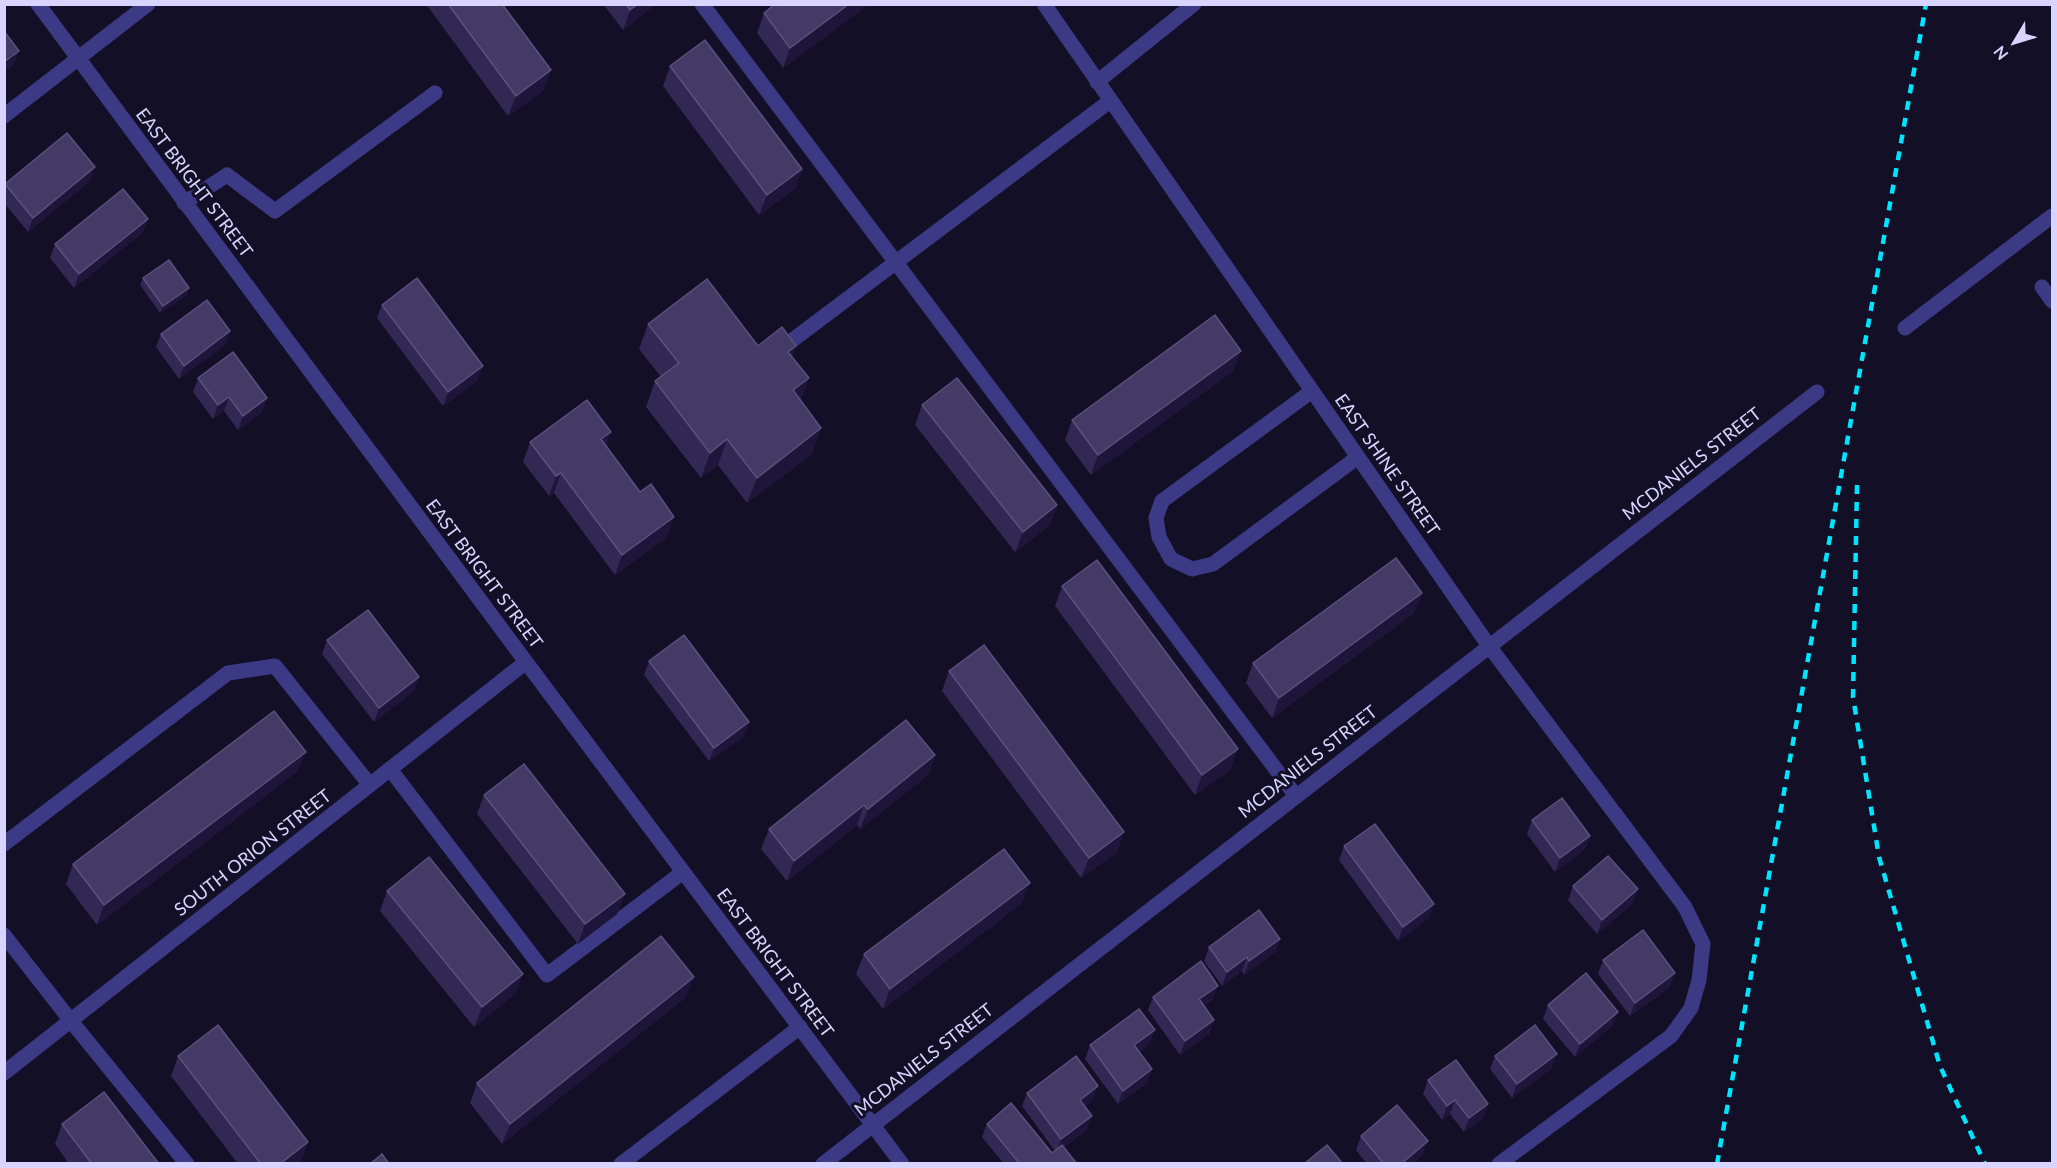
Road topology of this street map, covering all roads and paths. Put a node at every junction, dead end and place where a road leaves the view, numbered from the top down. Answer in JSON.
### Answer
{"nodes":[{"id":1,"x":38,"y":4,"type":"edge"},
{"id":2,"x":148,"y":4,"type":"edge"},
{"id":3,"x":702,"y":4,"type":"edge"},
{"id":4,"x":1044,"y":4,"type":"edge"},
{"id":5,"x":1194,"y":4,"type":"edge"},
{"id":6,"x":78,"y":59,"type":"junction"},
{"id":7,"x":1097,"y":82,"type":"junction"},
{"id":8,"x":435,"y":93,"type":"dead end"},
{"id":9,"x":1110,"y":101,"type":"junction"},
{"id":10,"x":4,"y":116,"type":"edge"},
{"id":11,"x":184,"y":203,"type":"junction"},
{"id":12,"x":2052,"y":216,"type":"edge"},
{"id":13,"x":895,"y":262,"type":"junction"},
{"id":14,"x":2042,"y":287,"type":"dead end"},
{"id":15,"x":2052,"y":301,"type":"edge"},
{"id":16,"x":1905,"y":328,"type":"dead end"},
{"id":17,"x":790,"y":342,"type":"edge"},
{"id":18,"x":1312,"y":391,"type":"junction"},
{"id":19,"x":1817,"y":392,"type":"dead end"},
{"id":20,"x":1358,"y":457,"type":"junction"},
{"id":21,"x":1489,"y":646,"type":"junction"},
{"id":22,"x":525,"y":662,"type":"junction"},
{"id":23,"x":390,"y":769,"type":"junction"},
{"id":24,"x":370,"y":785,"type":"junction"},
{"id":25,"x":1296,"y":796,"type":"junction"},
{"id":26,"x":4,"y":844,"type":"edge"},
{"id":27,"x":683,"y":872,"type":"junction"},
{"id":28,"x":4,"y":936,"type":"edge"},
{"id":29,"x":71,"y":1021,"type":"junction"},
{"id":30,"x":800,"y":1027,"type":"junction"},
{"id":31,"x":4,"y":1073,"type":"edge"},
{"id":32,"x":873,"y":1125,"type":"junction"},
{"id":33,"x":188,"y":1164,"type":"edge"},
{"id":34,"x":621,"y":1164,"type":"edge"},
{"id":35,"x":823,"y":1164,"type":"edge"},
{"id":36,"x":902,"y":1164,"type":"edge"},
{"id":37,"x":1499,"y":1164,"type":"edge"}],
"edges":[{"from":1,"to":6,"type":"street","name":"EAST BRIGHT STREET"},
{"from":2,"to":6,"type":"street"},
{"from":3,"to":13,"type":"street"},
{"from":4,"to":7,"type":"street","name":"EAST SHINE STREET"},
{"from":5,"to":7,"type":"street"},
{"from":6,"to":10,"type":"street"},
{"from":6,"to":11,"type":"street","name":"EAST BRIGHT STREET"},
{"from":7,"to":9,"type":"street","name":"EAST SHINE STREET"},
{"from":8,"to":11,"type":"street"},
{"from":9,"to":13,"type":"street"},
{"from":9,"to":18,"type":"street","name":"EAST SHINE STREET"},
{"from":11,"to":22,"type":"street","name":"EAST BRIGHT STREET"},
{"from":12,"to":16,"type":"street"},
{"from":13,"to":17,"type":"street"},
{"from":13,"to":25,"type":"street"},
{"from":14,"to":15,"type":"street"},
{"from":18,"to":20,"type":"street","name":"EAST SHINE STREET"},
{"from":18,"to":20,"type":"street"},
{"from":19,"to":21,"type":"street","name":"MCDANIELS STREET"},
{"from":20,"to":21,"type":"street","name":"EAST SHINE STREET"},
{"from":21,"to":25,"type":"street","name":"MCDANIELS STREET"},
{"from":21,"to":37,"type":"street","name":"EAST SHINE STREET"},
{"from":22,"to":23,"type":"street","name":"SOUTH ORION STREET"},
{"from":22,"to":27,"type":"street","name":"EAST BRIGHT STREET"},
{"from":23,"to":24,"type":"street","name":"SOUTH ORION STREET"},
{"from":23,"to":27,"type":"street"},
{"from":24,"to":26,"type":"street"},
{"from":24,"to":29,"type":"street","name":"SOUTH ORION STREET"},
{"from":25,"to":32,"type":"street","name":"MCDANIELS STREET"},
{"from":27,"to":30,"type":"street","name":"EAST BRIGHT STREET"},
{"from":28,"to":29,"type":"street"},
{"from":29,"to":31,"type":"street","name":"SOUTH ORION STREET"},
{"from":29,"to":33,"type":"street"},
{"from":30,"to":32,"type":"street","name":"EAST BRIGHT STREET"},
{"from":30,"to":34,"type":"street"},
{"from":32,"to":35,"type":"street","name":"MCDANIELS STREET"},
{"from":32,"to":36,"type":"street","name":"EAST BRIGHT STREET"}]}
